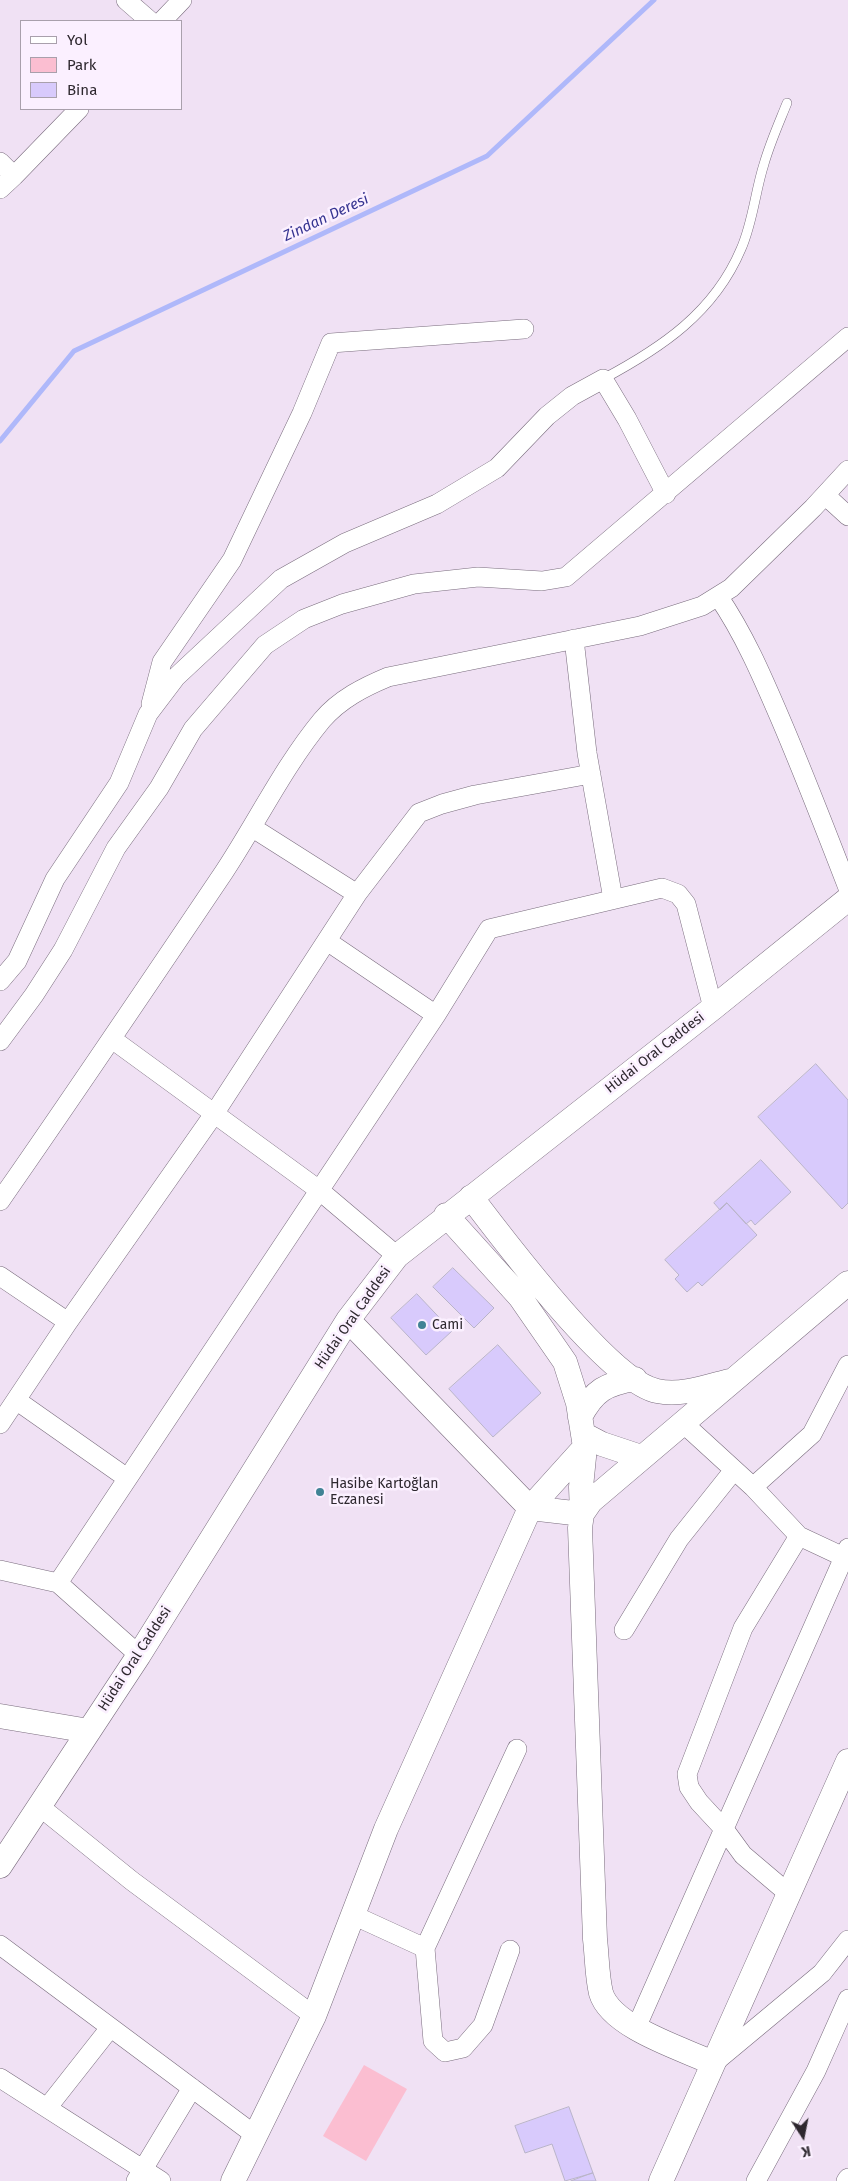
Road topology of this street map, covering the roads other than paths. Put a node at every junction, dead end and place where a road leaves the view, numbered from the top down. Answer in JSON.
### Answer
{"nodes":[{"id":1,"x":126,"y":0,"type":"edge"},
{"id":2,"x":182,"y":0,"type":"edge"},
{"id":3,"x":149,"y":20,"type":"edge"},
{"id":4,"x":163,"y":20,"type":"edge"},
{"id":5,"x":787,"y":103,"type":"dead end"},
{"id":6,"x":77,"y":110,"type":"edge"},
{"id":7,"x":0,"y":162,"type":"edge"},
{"id":8,"x":14,"y":176,"type":"junction"},
{"id":9,"x":0,"y":189,"type":"edge"},
{"id":10,"x":524,"y":328,"type":"dead end"},
{"id":11,"x":848,"y":337,"type":"edge"},
{"id":12,"x":602,"y":379,"type":"junction"},
{"id":13,"x":848,"y":470,"type":"edge"},
{"id":14,"x":666,"y":494,"type":"junction"},
{"id":15,"x":825,"y":495,"type":"junction"},
{"id":16,"x":848,"y":516,"type":"edge"},
{"id":17,"x":718,"y":596,"type":"junction"},
{"id":18,"x":574,"y":639,"type":"junction"},
{"id":19,"x":148,"y":714,"type":"junction"},
{"id":20,"x":590,"y":774,"type":"junction"},
{"id":21,"x":253,"y":828,"type":"junction"},
{"id":22,"x":848,"y":888,"type":"edge"},
{"id":23,"x":357,"y":894,"type":"junction"},
{"id":24,"x":848,"y":899,"type":"edge"},
{"id":25,"x":613,"y":900,"type":"junction"},
{"id":26,"x":327,"y":941,"type":"junction"},
{"id":27,"x":0,"y":981,"type":"edge"},
{"id":28,"x":713,"y":1008,"type":"junction"},
{"id":29,"x":436,"y":1015,"type":"junction"},
{"id":30,"x":112,"y":1039,"type":"junction"},
{"id":31,"x":0,"y":1041,"type":"edge"},
{"id":32,"x":214,"y":1114,"type":"junction"},
{"id":33,"x":319,"y":1190,"type":"junction"},
{"id":34,"x":471,"y":1197,"type":"junction"},
{"id":35,"x":0,"y":1200,"type":"edge"},
{"id":36,"x":446,"y":1216,"type":"junction"},
{"id":37,"x":397,"y":1256,"type":"junction"},
{"id":38,"x":0,"y":1276,"type":"edge"},
{"id":39,"x":848,"y":1283,"type":"edge"},
{"id":40,"x":348,"y":1320,"type":"junction"},
{"id":41,"x":68,"y":1322,"type":"junction"},
{"id":42,"x":848,"y":1364,"type":"edge"},
{"id":43,"x":635,"y":1379,"type":"junction"},
{"id":44,"x":733,"y":1380,"type":"junction"},
{"id":45,"x":656,"y":1391,"type":"junction"},
{"id":46,"x":16,"y":1400,"type":"junction"},
{"id":47,"x":683,"y":1423,"type":"junction"},
{"id":48,"x":0,"y":1424,"type":"edge"},
{"id":49,"x":583,"y":1432,"type":"junction"},
{"id":50,"x":641,"y":1457,"type":"junction"},
{"id":51,"x":734,"y":1470,"type":"junction"},
{"id":52,"x":127,"y":1478,"type":"junction"},
{"id":53,"x":753,"y":1487,"type":"junction"},
{"id":54,"x":530,"y":1508,"type":"junction"},
{"id":55,"x":582,"y":1514,"type":"junction"},
{"id":56,"x":799,"y":1536,"type":"junction"},
{"id":57,"x":847,"y":1555,"type":"edge"},
{"id":58,"x":0,"y":1570,"type":"edge"},
{"id":59,"x":58,"y":1583,"type":"junction"},
{"id":60,"x":624,"y":1630,"type":"dead end"},
{"id":61,"x":139,"y":1655,"type":"junction"},
{"id":62,"x":0,"y":1716,"type":"edge"},
{"id":63,"x":89,"y":1731,"type":"junction"},
{"id":64,"x":517,"y":1749,"type":"dead end"},
{"id":65,"x":848,"y":1762,"type":"edge"},
{"id":66,"x":39,"y":1806,"type":"junction"},
{"id":67,"x":724,"y":1828,"type":"junction"},
{"id":68,"x":0,"y":1866,"type":"edge"},
{"id":69,"x":789,"y":1894,"type":"junction"},
{"id":70,"x":353,"y":1916,"type":"junction"},
{"id":71,"x":848,"y":1940,"type":"edge"},
{"id":72,"x":0,"y":1945,"type":"edge"},
{"id":73,"x":425,"y":1948,"type":"junction"},
{"id":74,"x":510,"y":1950,"type":"dead end"},
{"id":75,"x":848,"y":1999,"type":"edge"},
{"id":76,"x":314,"y":2016,"type":"junction"},
{"id":77,"x":110,"y":2028,"type":"junction"},
{"id":78,"x":636,"y":2028,"type":"junction"},
{"id":79,"x":713,"y":2063,"type":"junction"},
{"id":80,"x":0,"y":2078,"type":"edge"},
{"id":81,"x":192,"y":2088,"type":"junction"},
{"id":82,"x":47,"y":2108,"type":"junction"},
{"id":83,"x":255,"y":2135,"type":"junction"},
{"id":84,"x":139,"y":2175,"type":"edge"},
{"id":85,"x":848,"y":2178,"type":"edge"},
{"id":86,"x":161,"y":2181,"type":"edge"},
{"id":87,"x":233,"y":2181,"type":"edge"},
{"id":88,"x":660,"y":2181,"type":"edge"},
{"id":89,"x":756,"y":2181,"type":"edge"},
{"id":90,"x":846,"y":2181,"type":"edge"}],
"edges":[{"from":1,"to":3,"type":"street"},
{"from":2,"to":4,"type":"street"},
{"from":5,"to":12,"type":"lane"},
{"from":6,"to":8,"type":"street"},
{"from":7,"to":8,"type":"street"},
{"from":8,"to":9,"type":"street"},
{"from":10,"to":19,"type":"street"},
{"from":11,"to":14,"type":"street"},
{"from":12,"to":14,"type":"street"},
{"from":12,"to":19,"type":"street"},
{"from":13,"to":15,"type":"street"},
{"from":14,"to":31,"type":"street"},
{"from":15,"to":16,"type":"street"},
{"from":15,"to":17,"type":"street"},
{"from":17,"to":18,"type":"street"},
{"from":17,"to":22,"type":"street"},
{"from":18,"to":20,"type":"street"},
{"from":18,"to":21,"type":"street"},
{"from":19,"to":27,"type":"street"},
{"from":20,"to":23,"type":"street"},
{"from":20,"to":25,"type":"street"},
{"from":21,"to":23,"type":"street"},
{"from":21,"to":30,"type":"street"},
{"from":23,"to":26,"type":"street"},
{"from":24,"to":28,"type":"street","name":"Hüdai Oral Caddesi"},
{"from":25,"to":28,"type":"street"},
{"from":25,"to":29,"type":"street"},
{"from":26,"to":29,"type":"street"},
{"from":26,"to":32,"type":"street"},
{"from":28,"to":34,"type":"street","name":"Hüdai Oral Caddesi"},
{"from":29,"to":33,"type":"street"},
{"from":30,"to":32,"type":"street"},
{"from":30,"to":35,"type":"street"},
{"from":32,"to":33,"type":"street"},
{"from":32,"to":41,"type":"street"},
{"from":33,"to":37,"type":"street"},
{"from":33,"to":52,"type":"street"},
{"from":34,"to":36,"type":"street","name":"Hüdai Oral Caddesi"},
{"from":34,"to":43,"type":"street"},
{"from":36,"to":37,"type":"street","name":"Hüdai Oral Caddesi"},
{"from":36,"to":49,"type":"street"},
{"from":37,"to":40,"type":"street","name":"Hüdai Oral Caddesi"},
{"from":38,"to":41,"type":"street"},
{"from":39,"to":44,"type":"street"},
{"from":40,"to":54,"type":"street"},
{"from":40,"to":61,"type":"street","name":"Hüdai Oral Caddesi"},
{"from":41,"to":46,"type":"street"},
{"from":42,"to":53,"type":"street"},
{"from":43,"to":45,"type":"street"},
{"from":43,"to":49,"type":"street"},
{"from":44,"to":45,"type":"street"},
{"from":44,"to":47,"type":"street"},
{"from":45,"to":47,"type":"street"},
{"from":46,"to":48,"type":"street"},
{"from":46,"to":52,"type":"street"},
{"from":47,"to":50,"type":"street"},
{"from":47,"to":51,"type":"street"},
{"from":49,"to":50,"type":"street"},
{"from":49,"to":54,"type":"street"},
{"from":49,"to":55,"type":"street"},
{"from":50,"to":55,"type":"street"},
{"from":51,"to":53,"type":"street"},
{"from":51,"to":60,"type":"street"},
{"from":52,"to":59,"type":"street"},
{"from":53,"to":56,"type":"street"},
{"from":54,"to":55,"type":"street"},
{"from":54,"to":70,"type":"street"},
{"from":55,"to":78,"type":"street"},
{"from":56,"to":57,"type":"street"},
{"from":56,"to":67,"type":"street"},
{"from":57,"to":67,"type":"street"},
{"from":58,"to":59,"type":"street"},
{"from":59,"to":61,"type":"street"},
{"from":61,"to":63,"type":"street","name":"Hüdai Oral Caddesi"},
{"from":62,"to":63,"type":"street"},
{"from":63,"to":66,"type":"street","name":"Hüdai Oral Caddesi"},
{"from":64,"to":73,"type":"street"},
{"from":65,"to":69,"type":"street"},
{"from":66,"to":68,"type":"street","name":"Hüdai Oral Caddesi"},
{"from":66,"to":76,"type":"street"},
{"from":67,"to":69,"type":"street"},
{"from":67,"to":78,"type":"street"},
{"from":69,"to":79,"type":"street"},
{"from":70,"to":73,"type":"street"},
{"from":70,"to":76,"type":"street"},
{"from":71,"to":79,"type":"street"},
{"from":72,"to":77,"type":"street"},
{"from":73,"to":74,"type":"street"},
{"from":75,"to":89,"type":"street"},
{"from":76,"to":83,"type":"street"},
{"from":77,"to":81,"type":"street"},
{"from":77,"to":82,"type":"street"},
{"from":78,"to":79,"type":"street"},
{"from":79,"to":88,"type":"street"},
{"from":80,"to":82,"type":"street"},
{"from":81,"to":83,"type":"street"},
{"from":81,"to":84,"type":"street"},
{"from":82,"to":84,"type":"street"},
{"from":83,"to":87,"type":"street"},
{"from":84,"to":86,"type":"street"},
{"from":85,"to":90,"type":"street"}]}
